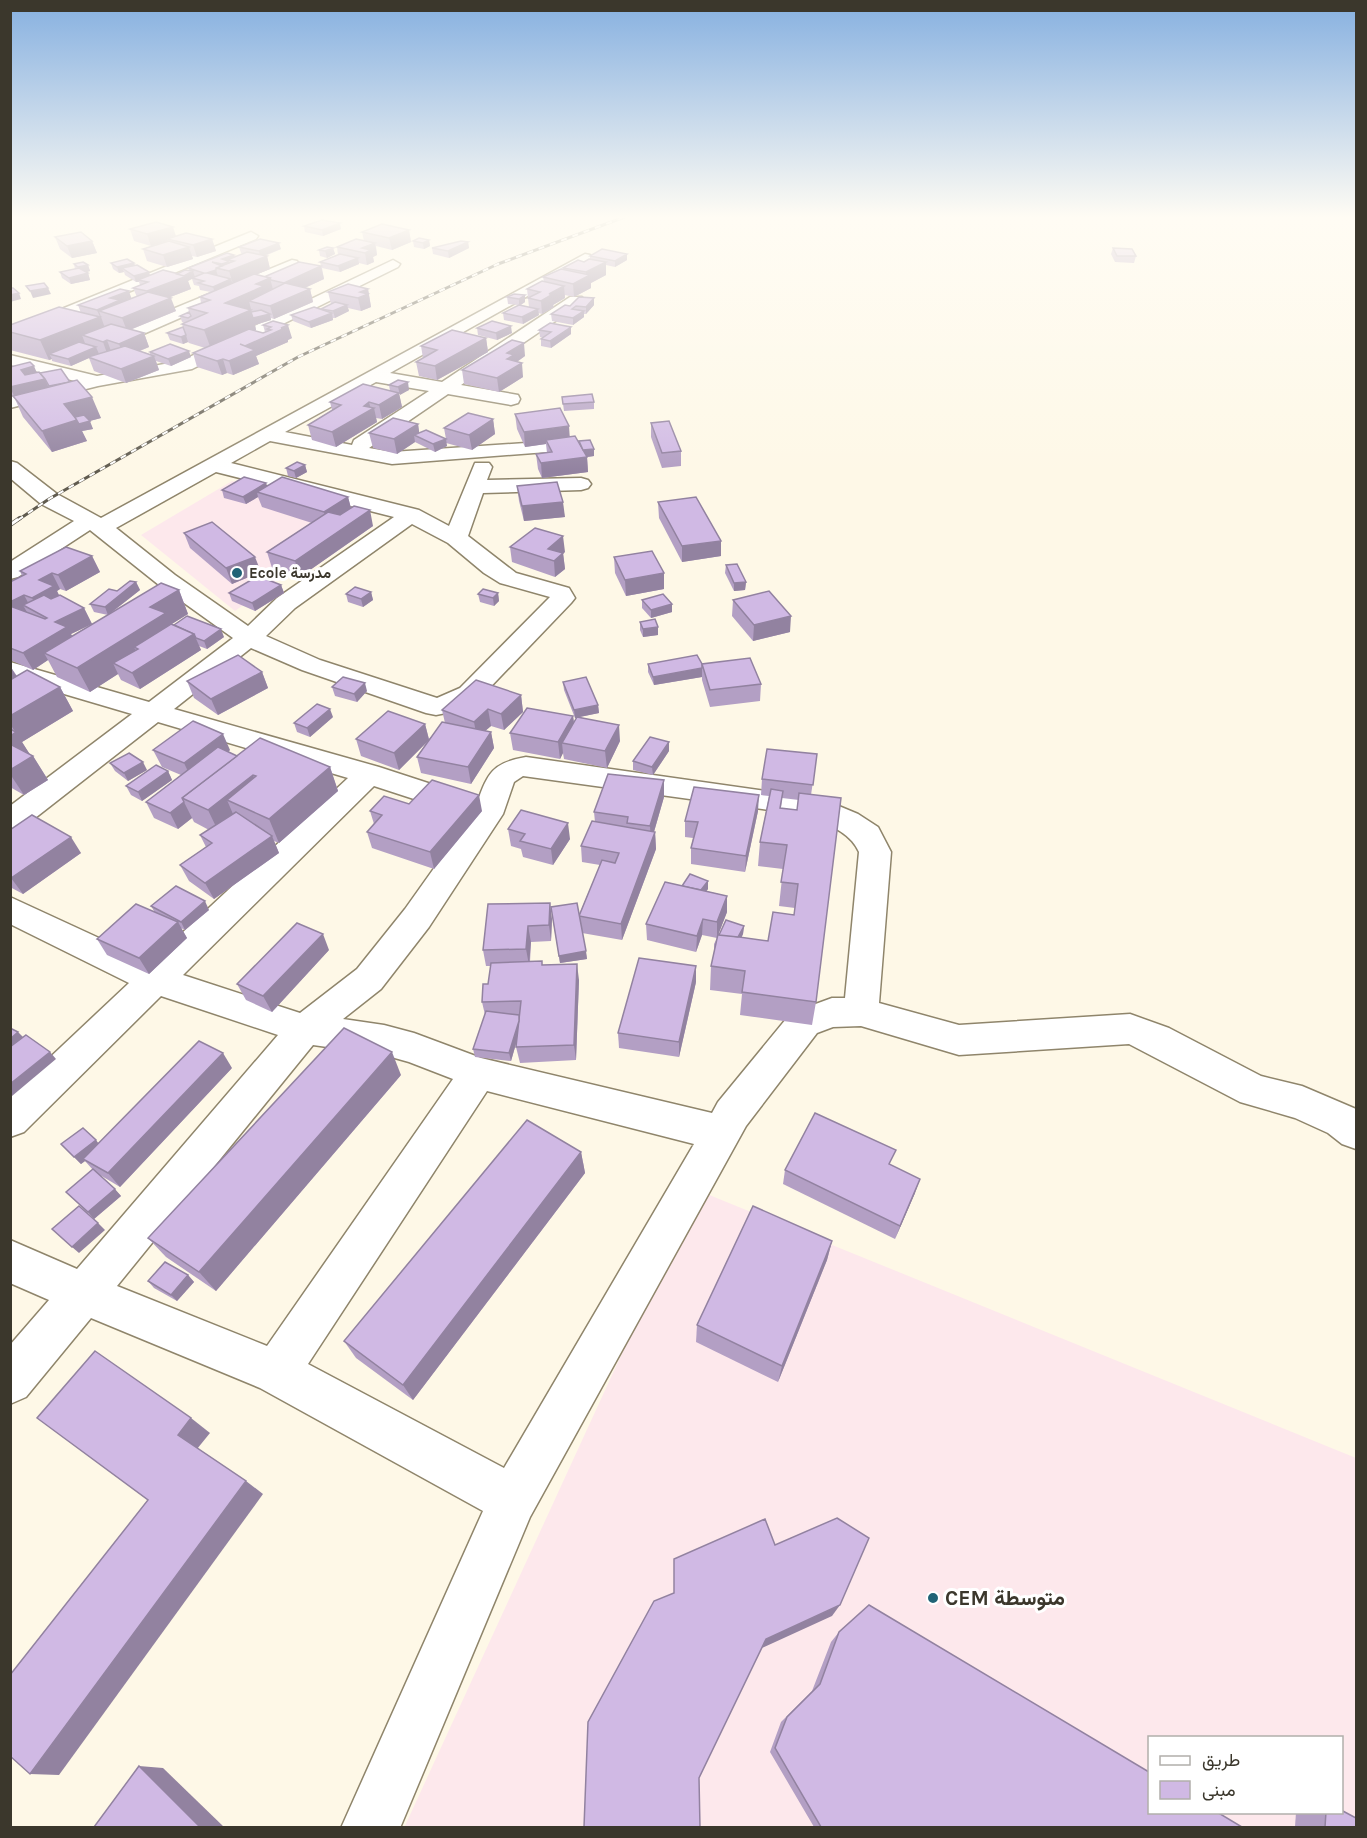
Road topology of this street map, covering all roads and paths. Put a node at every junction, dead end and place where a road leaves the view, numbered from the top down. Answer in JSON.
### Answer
{"nodes":[{"id":1,"x":93,"y":301,"type":"edge"},
{"id":2,"x":212,"y":301,"type":"edge"},
{"id":3,"x":317,"y":301,"type":"edge"},
{"id":4,"x":509,"y":301,"type":"edge"},
{"id":5,"x":575,"y":301,"type":"edge"},
{"id":6,"x":51,"y":318,"type":"junction"},
{"id":7,"x":82,"y":323,"type":"edge"},
{"id":8,"x":114,"y":328,"type":"edge"},
{"id":9,"x":135,"y":332,"type":"junction"},
{"id":10,"x":10,"y":336,"type":"edge"},
{"id":11,"x":158,"y":337,"type":"dead end"},
{"id":12,"x":192,"y":345,"type":"edge"},
{"id":13,"x":214,"y":351,"type":"junction"},
{"id":14,"x":10,"y":360,"type":"edge"},
{"id":15,"x":374,"y":376,"type":"junction"},
{"id":16,"x":97,"y":381,"type":"junction"},
{"id":17,"x":445,"y":388,"type":"junction"},
{"id":18,"x":511,"y":399,"type":"dead end"},
{"id":19,"x":10,"y":403,"type":"edge"},
{"id":20,"x":267,"y":435,"type":"junction"},
{"id":21,"x":540,"y":448,"type":"edge"},
{"id":22,"x":352,"y":450,"type":"junction"},
{"id":23,"x":488,"y":452,"type":"junction"},
{"id":24,"x":214,"y":465,"type":"junction"},
{"id":25,"x":10,"y":467,"type":"edge"},
{"id":26,"x":581,"y":484,"type":"dead end"},
{"id":27,"x":475,"y":487,"type":"junction"},
{"id":28,"x":411,"y":515,"type":"junction"},
{"id":29,"x":95,"y":524,"type":"junction"},
{"id":30,"x":456,"y":538,"type":"junction"},
{"id":31,"x":10,"y":572,"type":"edge"},
{"id":32,"x":249,"y":638,"type":"junction"},
{"id":33,"x":59,"y":656,"type":"edge"},
{"id":34,"x":17,"y":678,"type":"edge"},
{"id":35,"x":152,"y":712,"type":"junction"},
{"id":36,"x":369,"y":774,"type":"junction"},
{"id":37,"x":488,"y":814,"type":"junction"},
{"id":38,"x":10,"y":822,"type":"edge"},
{"id":39,"x":10,"y":909,"type":"edge"},
{"id":40,"x":155,"y":980,"type":"junction"},
{"id":41,"x":861,"y":1012,"type":"junction"},
{"id":42,"x":305,"y":1029,"type":"junction"},
{"id":43,"x":478,"y":1073,"type":"junction"},
{"id":44,"x":10,"y":1120,"type":"edge"},
{"id":45,"x":1356,"y":1132,"type":"edge"},
{"id":46,"x":721,"y":1133,"type":"junction"},
{"id":47,"x":10,"y":1261,"type":"edge"},
{"id":48,"x":82,"y":1293,"type":"junction"},
{"id":49,"x":276,"y":1372,"type":"junction"},
{"id":50,"x":10,"y":1381,"type":"edge"},
{"id":51,"x":513,"y":1500,"type":"junction"},
{"id":52,"x":370,"y":1827,"type":"edge"}],
"edges":[{"from":1,"to":6,"type":"street"},
{"from":2,"to":9,"type":"street"},
{"from":3,"to":13,"type":"street"},
{"from":4,"to":15,"type":"street"},
{"from":5,"to":17,"type":"street"},
{"from":6,"to":7,"type":"street"},
{"from":6,"to":10,"type":"street"},
{"from":8,"to":9,"type":"street"},
{"from":9,"to":11,"type":"street"},
{"from":12,"to":13,"type":"street"},
{"from":13,"to":16,"type":"street"},
{"from":14,"to":16,"type":"street"},
{"from":15,"to":17,"type":"street"},
{"from":15,"to":20,"type":"street"},
{"from":16,"to":19,"type":"street"},
{"from":17,"to":18,"type":"street"},
{"from":17,"to":22,"type":"street"},
{"from":20,"to":22,"type":"street"},
{"from":20,"to":24,"type":"street"},
{"from":21,"to":23,"type":"street"},
{"from":22,"to":23,"type":"street"},
{"from":23,"to":27,"type":"street"},
{"from":24,"to":28,"type":"street"},
{"from":24,"to":29,"type":"street"},
{"from":25,"to":29,"type":"street"},
{"from":26,"to":27,"type":"street"},
{"from":27,"to":30,"type":"street"},
{"from":28,"to":30,"type":"street"},
{"from":28,"to":32,"type":"street"},
{"from":29,"to":31,"type":"street"},
{"from":29,"to":32,"type":"street"},
{"from":30,"to":32,"type":"street"},
{"from":32,"to":35,"type":"street"},
{"from":33,"to":34,"type":"street"},
{"from":34,"to":35,"type":"street"},
{"from":35,"to":36,"type":"street"},
{"from":35,"to":38,"type":"street"},
{"from":36,"to":37,"type":"street"},
{"from":36,"to":40,"type":"street"},
{"from":37,"to":41,"type":"street"},
{"from":37,"to":42,"type":"street"},
{"from":39,"to":40,"type":"street"},
{"from":40,"to":42,"type":"street"},
{"from":40,"to":44,"type":"street"},
{"from":41,"to":45,"type":"street"},
{"from":41,"to":46,"type":"street"},
{"from":42,"to":43,"type":"street"},
{"from":42,"to":48,"type":"street"},
{"from":43,"to":46,"type":"street"},
{"from":43,"to":49,"type":"street"},
{"from":46,"to":51,"type":"street"},
{"from":47,"to":48,"type":"street"},
{"from":48,"to":49,"type":"street"},
{"from":48,"to":50,"type":"street"},
{"from":49,"to":51,"type":"street"},
{"from":51,"to":52,"type":"street"}]}
